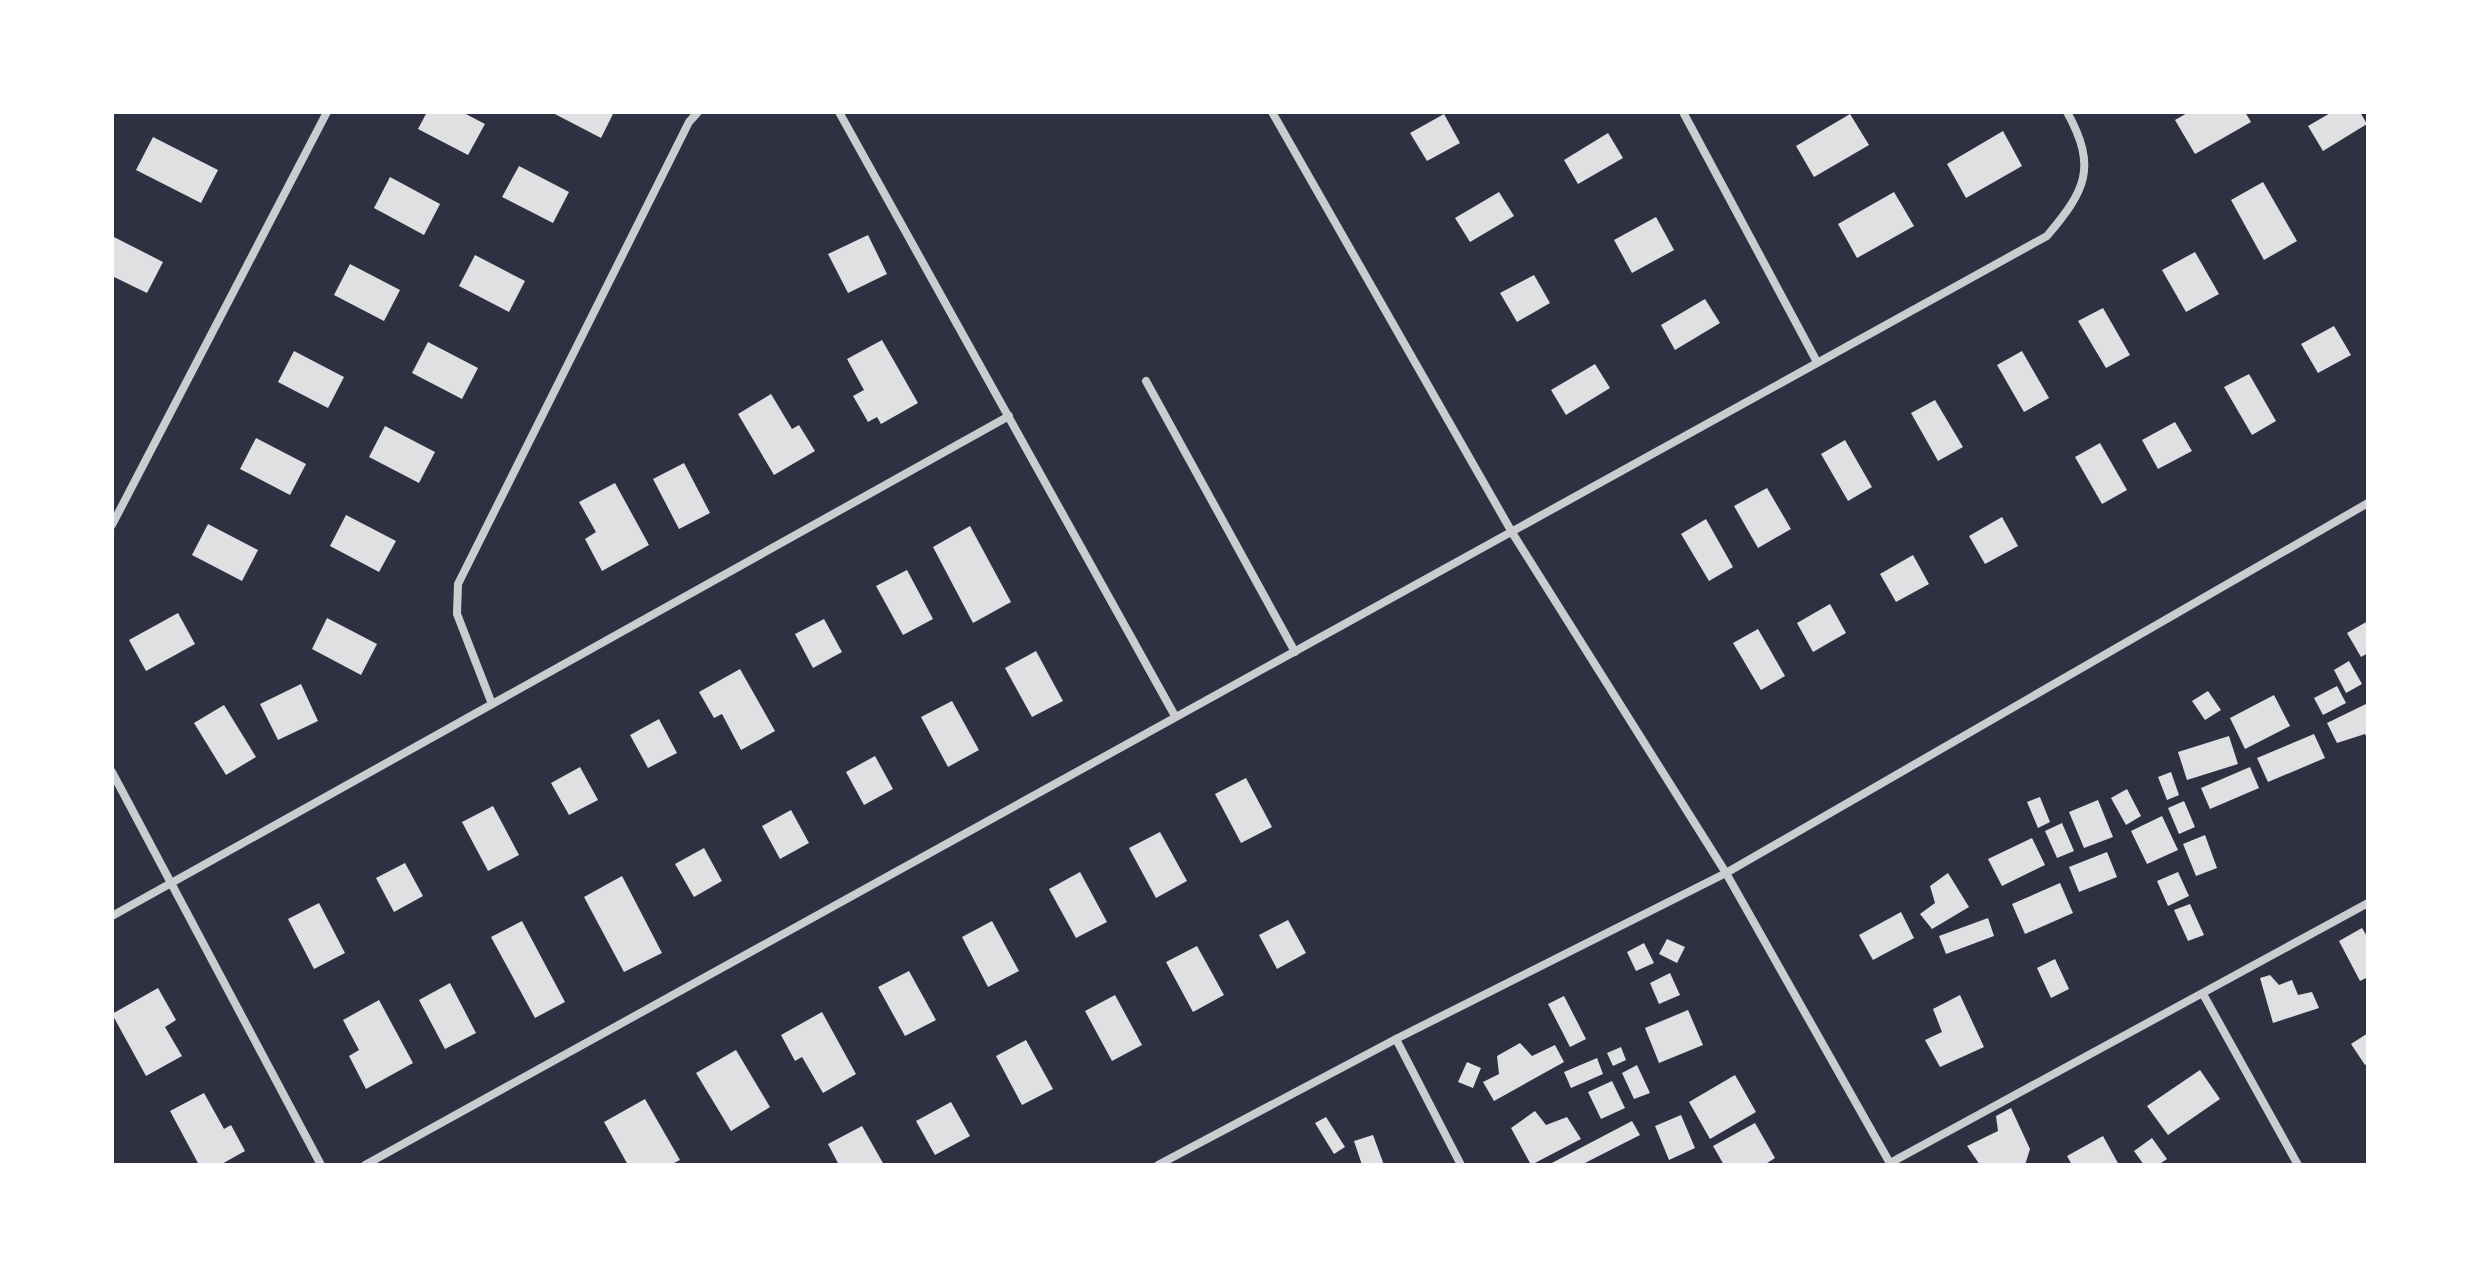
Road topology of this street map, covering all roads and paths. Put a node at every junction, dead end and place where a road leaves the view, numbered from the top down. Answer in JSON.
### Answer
{"nodes":[{"id":1,"x":327,"y":112,"type":"edge"},
{"id":2,"x":698,"y":112,"type":"edge"},
{"id":3,"x":839,"y":112,"type":"edge"},
{"id":4,"x":1272,"y":112,"type":"edge"},
{"id":5,"x":1683,"y":112,"type":"edge"},
{"id":6,"x":2067,"y":112,"type":"edge"},
{"id":7,"x":1817,"y":362,"type":"junction"},
{"id":8,"x":1146,"y":381,"type":"dead end"},
{"id":9,"x":1009,"y":416,"type":"junction"},
{"id":10,"x":2368,"y":503,"type":"edge"},
{"id":11,"x":112,"y":525,"type":"edge"},
{"id":12,"x":1513,"y":534,"type":"junction"},
{"id":13,"x":1295,"y":652,"type":"junction"},
{"id":14,"x":492,"y":704,"type":"junction"},
{"id":15,"x":1175,"y":716,"type":"junction"},
{"id":16,"x":112,"y":772,"type":"edge"},
{"id":17,"x":1726,"y":873,"type":"junction"},
{"id":18,"x":171,"y":884,"type":"junction"},
{"id":19,"x":2368,"y":903,"type":"edge"},
{"id":20,"x":112,"y":916,"type":"edge"},
{"id":21,"x":2203,"y":994,"type":"junction"},
{"id":22,"x":1396,"y":1039,"type":"junction"},
{"id":23,"x":1891,"y":1164,"type":"edge"},
{"id":24,"x":321,"y":1165,"type":"edge"},
{"id":25,"x":365,"y":1165,"type":"edge"},
{"id":26,"x":1158,"y":1165,"type":"edge"},
{"id":27,"x":1461,"y":1165,"type":"edge"},
{"id":28,"x":2298,"y":1165,"type":"edge"}],
"edges":[{"from":1,"to":11,"type":"street"},
{"from":2,"to":14,"type":"street"},
{"from":3,"to":9,"type":"street"},
{"from":4,"to":12,"type":"street"},
{"from":5,"to":7,"type":"street"},
{"from":6,"to":7,"type":"street"},
{"from":7,"to":12,"type":"street"},
{"from":8,"to":13,"type":"street"},
{"from":9,"to":14,"type":"street"},
{"from":9,"to":15,"type":"street"},
{"from":10,"to":17,"type":"street"},
{"from":12,"to":13,"type":"street"},
{"from":12,"to":17,"type":"street"},
{"from":13,"to":15,"type":"street"},
{"from":14,"to":18,"type":"street"},
{"from":15,"to":25,"type":"street"},
{"from":16,"to":18,"type":"street"},
{"from":17,"to":22,"type":"street"},
{"from":17,"to":23,"type":"street"},
{"from":18,"to":20,"type":"street"},
{"from":18,"to":24,"type":"street"},
{"from":19,"to":21,"type":"street"},
{"from":21,"to":23,"type":"street"},
{"from":21,"to":28,"type":"street"},
{"from":22,"to":26,"type":"street"},
{"from":22,"to":27,"type":"street"}]}
